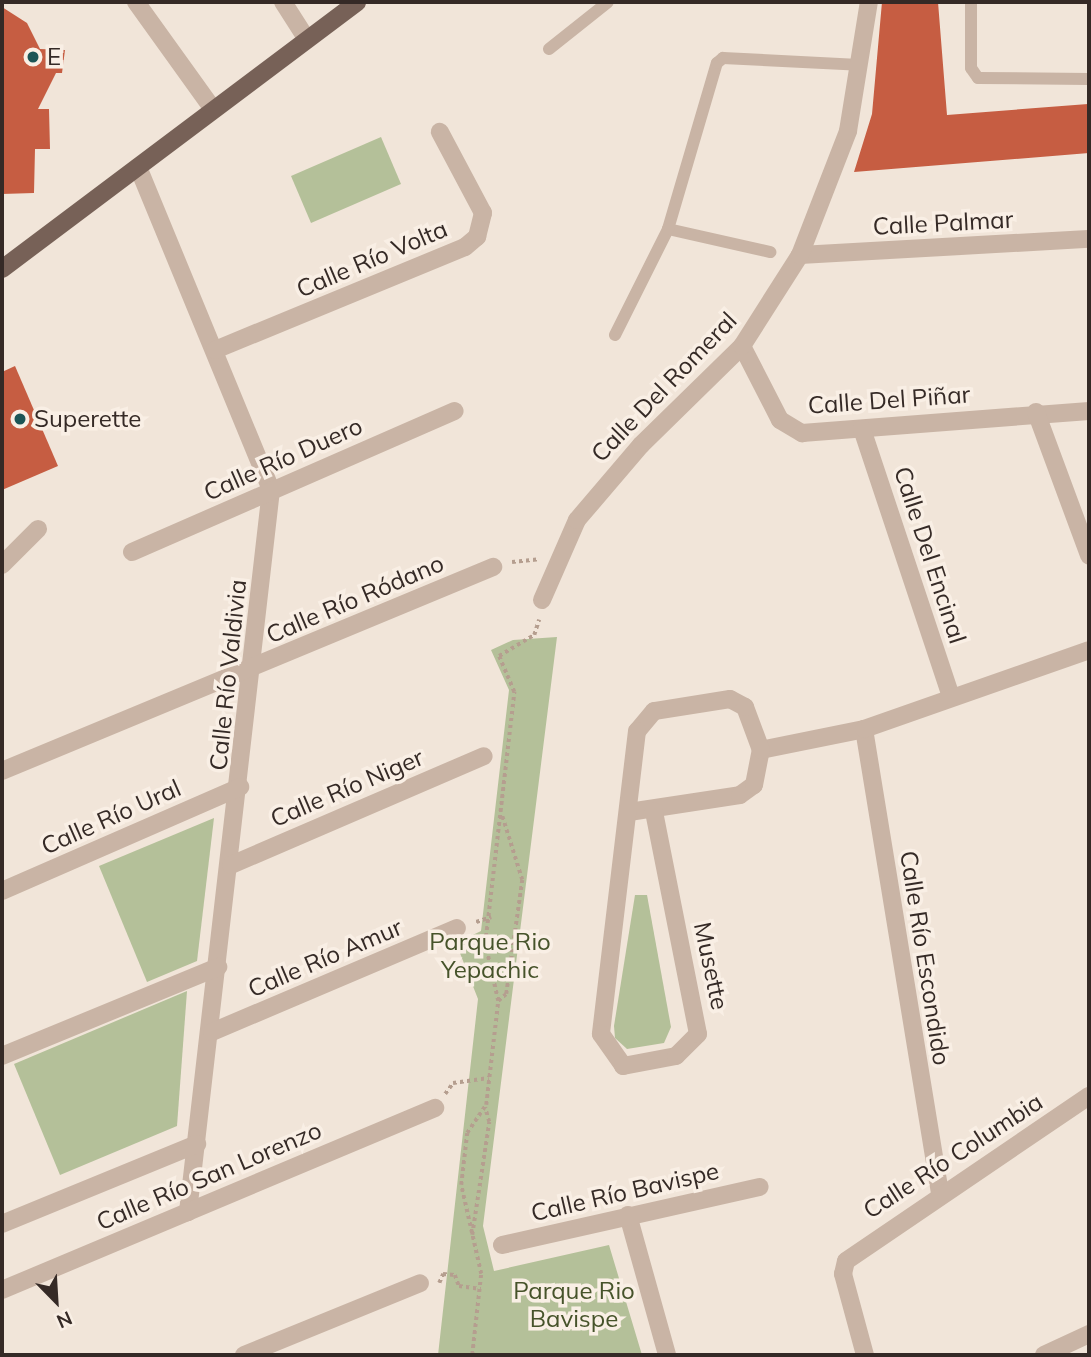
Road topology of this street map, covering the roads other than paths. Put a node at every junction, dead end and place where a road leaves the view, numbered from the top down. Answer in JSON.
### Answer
{"nodes":[{"id":1,"x":136,"y":2,"type":"edge"},
{"id":2,"x":283,"y":2,"type":"edge"},
{"id":3,"x":357,"y":2,"type":"edge"},
{"id":4,"x":608,"y":2,"type":"edge"},
{"id":5,"x":869,"y":2,"type":"edge"},
{"id":6,"x":971,"y":2,"type":"edge"},
{"id":7,"x":306,"y":38,"type":"junction"},
{"id":8,"x":549,"y":49,"type":"dead end"},
{"id":9,"x":859,"y":65,"type":"junction"},
{"id":10,"x":1089,"y":79,"type":"edge"},
{"id":11,"x":214,"y":109,"type":"junction"},
{"id":12,"x":440,"y":132,"type":"dead end"},
{"id":13,"x":138,"y":167,"type":"junction"},
{"id":14,"x":668,"y":229,"type":"junction"},
{"id":15,"x":1089,"y":239,"type":"edge"},
{"id":16,"x":770,"y":252,"type":"dead end"},
{"id":17,"x":800,"y":255,"type":"junction"},
{"id":18,"x":2,"y":269,"type":"edge"},
{"id":19,"x":615,"y":335,"type":"dead end"},
{"id":20,"x":742,"y":346,"type":"junction"},
{"id":21,"x":215,"y":350,"type":"junction"},
{"id":22,"x":455,"y":411,"type":"dead end"},
{"id":23,"x":1089,"y":411,"type":"edge"},
{"id":24,"x":1036,"y":412,"type":"junction"},
{"id":25,"x":862,"y":429,"type":"junction"},
{"id":26,"x":271,"y":490,"type":"junction"},
{"id":27,"x":37,"y":529,"type":"dead end"},
{"id":28,"x":132,"y":552,"type":"dead end"},
{"id":29,"x":1089,"y":555,"type":"edge"},
{"id":30,"x":2,"y":565,"type":"edge"},
{"id":31,"x":494,"y":567,"type":"road end"},
{"id":32,"x":542,"y":600,"type":"road end"},
{"id":33,"x":1089,"y":650,"type":"edge"},
{"id":34,"x":255,"y":667,"type":"junction"},
{"id":35,"x":951,"y":697,"type":"junction"},
{"id":36,"x":864,"y":729,"type":"junction"},
{"id":37,"x":761,"y":750,"type":"junction"},
{"id":38,"x":484,"y":757,"type":"dead end"},
{"id":39,"x":2,"y":771,"type":"edge"},
{"id":40,"x":240,"y":787,"type":"junction"},
{"id":41,"x":654,"y":811,"type":"junction"},
{"id":42,"x":629,"y":812,"type":"junction"},
{"id":43,"x":231,"y":865,"type":"junction"},
{"id":44,"x":2,"y":891,"type":"edge"},
{"id":45,"x":457,"y":928,"type":"dead end"},
{"id":46,"x":218,"y":967,"type":"junction"},
{"id":47,"x":212,"y":1032,"type":"junction"},
{"id":48,"x":2,"y":1056,"type":"edge"},
{"id":49,"x":1089,"y":1096,"type":"edge"},
{"id":50,"x":435,"y":1108,"type":"road end"},
{"id":51,"x":197,"y":1144,"type":"junction"},
{"id":52,"x":760,"y":1187,"type":"dead end"},
{"id":53,"x":940,"y":1193,"type":"junction"},
{"id":54,"x":188,"y":1212,"type":"junction"},
{"id":55,"x":628,"y":1216,"type":"junction"},
{"id":56,"x":2,"y":1224,"type":"edge"},
{"id":57,"x":502,"y":1245,"type":"dead end"},
{"id":58,"x":419,"y":1283,"type":"road end"},
{"id":59,"x":2,"y":1290,"type":"edge"},
{"id":60,"x":1089,"y":1334,"type":"edge"},
{"id":61,"x":244,"y":1355,"type":"edge"},
{"id":62,"x":667,"y":1355,"type":"edge"},
{"id":63,"x":865,"y":1355,"type":"edge"},
{"id":64,"x":1044,"y":1355,"type":"edge"}],
"edges":[{"from":1,"to":11,"type":"street"},
{"from":2,"to":7,"type":"street"},
{"from":3,"to":7,"type":"main road"},
{"from":4,"to":8,"type":"lane"},
{"from":5,"to":9,"type":"street","name":"Calle Del Romeral"},
{"from":6,"to":10,"type":"lane"},
{"from":7,"to":11,"type":"main road"},
{"from":9,"to":14,"type":"lane"},
{"from":9,"to":17,"type":"street","name":"Calle Del Romeral"},
{"from":11,"to":13,"type":"main road"},
{"from":12,"to":21,"type":"street","name":"Calle Río Volta"},
{"from":13,"to":18,"type":"main road"},
{"from":13,"to":21,"type":"street","name":"Calle Río Valdivia"},
{"from":14,"to":16,"type":"lane"},
{"from":14,"to":19,"type":"lane"},
{"from":15,"to":17,"type":"street","name":"Calle Palmar"},
{"from":17,"to":20,"type":"street","name":"Calle Del Romeral"},
{"from":20,"to":25,"type":"street","name":"Calle Del Piñar"},
{"from":20,"to":32,"type":"street","name":"Calle Del Romeral"},
{"from":21,"to":26,"type":"street","name":"Calle Río Valdivia"},
{"from":22,"to":26,"type":"street","name":"Calle Río Duero"},
{"from":23,"to":24,"type":"street","name":"Calle Del Piñar"},
{"from":24,"to":25,"type":"street","name":"Calle Del Piñar"},
{"from":24,"to":29,"type":"street"},
{"from":25,"to":35,"type":"street","name":"Calle Del Encinal"},
{"from":26,"to":28,"type":"street","name":"Calle Río Duero"},
{"from":26,"to":34,"type":"street","name":"Calle Río Valdivia"},
{"from":27,"to":30,"type":"street"},
{"from":31,"to":34,"type":"street","name":"Calle Río Ródano"},
{"from":33,"to":35,"type":"street"},
{"from":34,"to":39,"type":"street","name":"Calle Río Ródano"},
{"from":34,"to":40,"type":"street","name":"Calle Río Valdivia"},
{"from":35,"to":36,"type":"street"},
{"from":36,"to":37,"type":"street"},
{"from":36,"to":53,"type":"street","name":"Calle Río Escondido"},
{"from":37,"to":41,"type":"street"},
{"from":37,"to":42,"type":"street","name":"Musette"},
{"from":38,"to":43,"type":"street","name":"Calle Río Niger"},
{"from":40,"to":43,"type":"street","name":"Calle Río Valdivia"},
{"from":40,"to":44,"type":"street","name":"Calle Río Ural"},
{"from":41,"to":42,"type":"street"},
{"from":41,"to":42,"type":"street","name":"Musette"},
{"from":43,"to":46,"type":"street","name":"Calle Río Valdivia"},
{"from":45,"to":47,"type":"street","name":"Calle Río Amur"},
{"from":46,"to":47,"type":"street","name":"Calle Río Valdivia"},
{"from":46,"to":48,"type":"street"},
{"from":47,"to":51,"type":"street","name":"Calle Río Valdivia"},
{"from":49,"to":53,"type":"street","name":"Calle Río Columbia"},
{"from":50,"to":54,"type":"street","name":"Calle Río San Lorenzo"},
{"from":51,"to":54,"type":"street","name":"Calle Río Valdivia"},
{"from":51,"to":56,"type":"street","name":"Calle Río San Lorenzo"},
{"from":52,"to":55,"type":"street","name":"Calle Río Bavispe"},
{"from":53,"to":63,"type":"street","name":"Calle Río Columbia"},
{"from":54,"to":59,"type":"street","name":"Calle Río San Lorenzo"},
{"from":55,"to":57,"type":"street","name":"Calle Río Bavispe"},
{"from":55,"to":62,"type":"street"},
{"from":58,"to":61,"type":"street"},
{"from":60,"to":64,"type":"street"}]}
